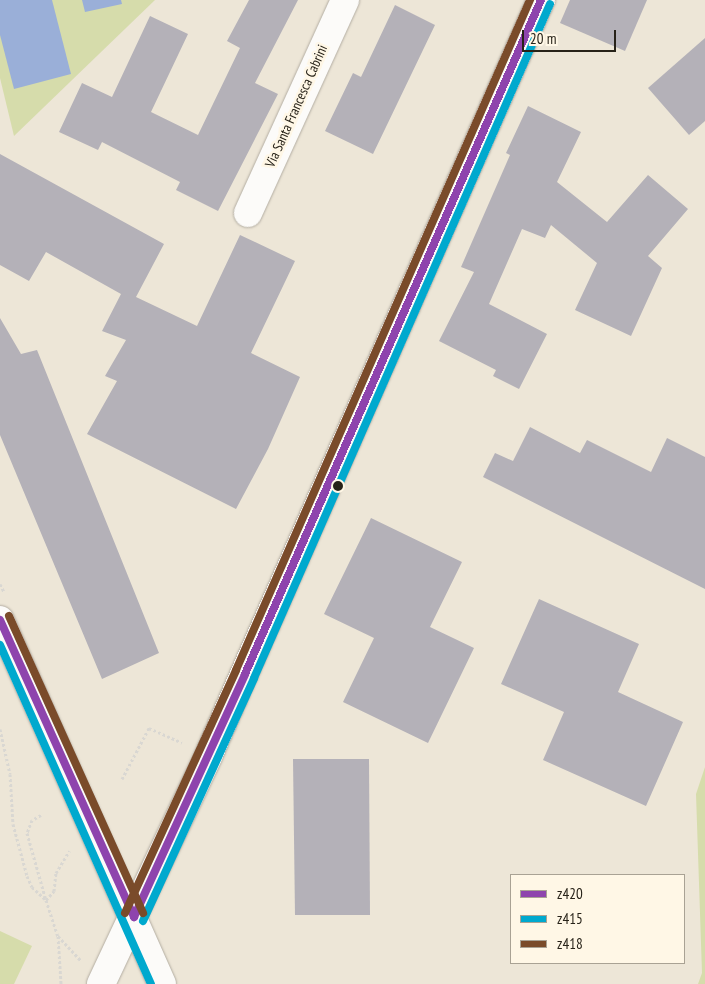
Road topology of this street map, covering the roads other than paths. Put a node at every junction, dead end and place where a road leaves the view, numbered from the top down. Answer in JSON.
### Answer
{"nodes":[{"id":1,"x":345,"y":0,"type":"edge"},
{"id":2,"x":541,"y":0,"type":"edge"},
{"id":3,"x":248,"y":213,"type":"dead end"},
{"id":4,"x":0,"y":620,"type":"edge"},
{"id":5,"x":134,"y":917,"type":"junction"},
{"id":6,"x":101,"y":984,"type":"edge"},
{"id":7,"x":162,"y":984,"type":"edge"}],
"edges":[{"from":1,"to":3,"type":"street","name":"Via Santa Francesca Cabrini"},
{"from":2,"to":5,"type":"street"},
{"from":4,"to":5,"type":"street"},
{"from":5,"to":6,"type":"street"},
{"from":5,"to":7,"type":"street"}]}
